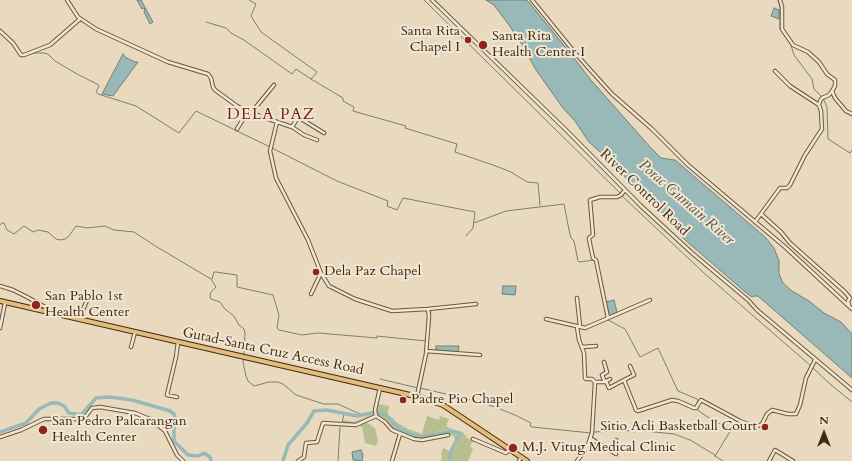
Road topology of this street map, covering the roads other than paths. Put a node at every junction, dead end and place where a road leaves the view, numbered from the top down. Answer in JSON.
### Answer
{"nodes":[{"id":1,"x":67,"y":0,"type":"edge"},
{"id":2,"x":432,"y":0,"type":"edge"},
{"id":3,"x":532,"y":0,"type":"edge"},
{"id":4,"x":780,"y":0,"type":"edge"},
{"id":5,"x":80,"y":20,"type":"junction"},
{"id":6,"x":0,"y":31,"type":"edge"},
{"id":7,"x":775,"y":71,"type":"dead end"},
{"id":8,"x":274,"y":85,"type":"dead end"},
{"id":9,"x":832,"y":92,"type":"junction"},
{"id":10,"x":819,"y":106,"type":"junction"},
{"id":11,"x":248,"y":111,"type":"junction"},
{"id":12,"x":251,"y":113,"type":"junction"},
{"id":13,"x":852,"y":114,"type":"edge"},
{"id":14,"x":277,"y":122,"type":"junction"},
{"id":15,"x":292,"y":127,"type":"junction"},
{"id":16,"x":237,"y":129,"type":"dead end"},
{"id":17,"x":324,"y":133,"type":"dead end"},
{"id":18,"x":317,"y":140,"type":"dead end"},
{"id":19,"x":625,"y":190,"type":"junction"},
{"id":20,"x":761,"y":214,"type":"junction"},
{"id":21,"x":755,"y":222,"type":"junction"},
{"id":22,"x":321,"y":273,"type":"junction"},
{"id":23,"x":0,"y":286,"type":"edge"},
{"id":24,"x":311,"y":294,"type":"dead end"},
{"id":25,"x":88,"y":298,"type":"dead end"},
{"id":26,"x":577,"y":298,"type":"dead end"},
{"id":27,"x":650,"y":300,"type":"dead end"},
{"id":28,"x":0,"y":302,"type":"edge"},
{"id":29,"x":5,"y":303,"type":"junction"},
{"id":30,"x":476,"y":304,"type":"dead end"},
{"id":31,"x":849,"y":306,"type":"junction"},
{"id":32,"x":428,"y":308,"type":"junction"},
{"id":33,"x":852,"y":309,"type":"edge"},
{"id":34,"x":47,"y":312,"type":"junction"},
{"id":35,"x":79,"y":319,"type":"junction"},
{"id":36,"x":546,"y":319,"type":"dead end"},
{"id":37,"x":607,"y":319,"type":"junction"},
{"id":38,"x":579,"y":326,"type":"junction"},
{"id":39,"x":0,"y":328,"type":"edge"},
{"id":40,"x":135,"y":332,"type":"junction"},
{"id":41,"x":178,"y":342,"type":"junction"},
{"id":42,"x":596,"y":346,"type":"dead end"},
{"id":43,"x":131,"y":347,"type":"dead end"},
{"id":44,"x":582,"y":347,"type":"junction"},
{"id":45,"x":426,"y":351,"type":"junction"},
{"id":46,"x":480,"y":355,"type":"dead end"},
{"id":47,"x":815,"y":360,"type":"junction"},
{"id":48,"x":604,"y":362,"type":"dead end"},
{"id":49,"x":630,"y":366,"type":"dead end"},
{"id":50,"x":624,"y":380,"type":"junction"},
{"id":51,"x":607,"y":381,"type":"junction"},
{"id":52,"x":595,"y":382,"type":"junction"},
{"id":53,"x":380,"y":387,"type":"junction"},
{"id":54,"x":852,"y":390,"type":"edge"},
{"id":55,"x":417,"y":396,"type":"junction"},
{"id":56,"x":177,"y":397,"type":"dead end"},
{"id":57,"x":376,"y":413,"type":"junction"},
{"id":58,"x":400,"y":434,"type":"junction"},
{"id":59,"x":0,"y":436,"type":"edge"},
{"id":60,"x":448,"y":436,"type":"dead end"},
{"id":61,"x":590,"y":438,"type":"junction"},
{"id":62,"x":472,"y":439,"type":"dead end"},
{"id":63,"x":616,"y":440,"type":"dead end"},
{"id":64,"x":510,"y":449,"type":"junction"},
{"id":65,"x":520,"y":459,"type":"edge"},
{"id":66,"x":183,"y":461,"type":"edge"},
{"id":67,"x":298,"y":461,"type":"edge"},
{"id":68,"x":392,"y":461,"type":"edge"},
{"id":69,"x":527,"y":461,"type":"edge"},
{"id":70,"x":577,"y":461,"type":"edge"},
{"id":71,"x":769,"y":461,"type":"edge"},
{"id":72,"x":791,"y":461,"type":"edge"}],
"edges":[{"from":1,"to":5,"type":"street"},
{"from":2,"to":19,"type":"street","name":"River Control Road"},
{"from":3,"to":21,"type":"street"},
{"from":4,"to":9,"type":"street"},
{"from":5,"to":6,"type":"street"},
{"from":5,"to":11,"type":"street"},
{"from":7,"to":10,"type":"street"},
{"from":8,"to":12,"type":"street"},
{"from":9,"to":10,"type":"street"},
{"from":9,"to":13,"type":"street"},
{"from":10,"to":20,"type":"street"},
{"from":11,"to":12,"type":"street"},
{"from":11,"to":16,"type":"street"},
{"from":12,"to":14,"type":"street"},
{"from":14,"to":15,"type":"street"},
{"from":14,"to":22,"type":"street"},
{"from":15,"to":17,"type":"street"},
{"from":15,"to":18,"type":"street"},
{"from":19,"to":37,"type":"street"},
{"from":19,"to":47,"type":"street","name":"River Control Road"},
{"from":20,"to":21,"type":"street"},
{"from":20,"to":31,"type":"street"},
{"from":21,"to":31,"type":"street"},
{"from":22,"to":24,"type":"street"},
{"from":22,"to":32,"type":"street"},
{"from":23,"to":34,"type":"street"},
{"from":25,"to":35,"type":"street"},
{"from":26,"to":38,"type":"street"},
{"from":27,"to":37,"type":"street"},
{"from":28,"to":29,"type":"main road","name":"Gutad-Santa Cruz Access Road"},
{"from":29,"to":34,"type":"main road","name":"Gutad-Santa Cruz Access Road"},
{"from":29,"to":39,"type":"street"},
{"from":30,"to":32,"type":"street"},
{"from":31,"to":33,"type":"street"},
{"from":32,"to":45,"type":"street"},
{"from":34,"to":35,"type":"main road","name":"Gutad-Santa Cruz Access Road"},
{"from":35,"to":40,"type":"main road","name":"Gutad-Santa Cruz Access Road"},
{"from":36,"to":38,"type":"street"},
{"from":37,"to":38,"type":"street"},
{"from":38,"to":44,"type":"street"},
{"from":40,"to":41,"type":"main road","name":"Gutad-Santa Cruz Access Road"},
{"from":40,"to":43,"type":"street"},
{"from":41,"to":53,"type":"main road","name":"Gutad-Santa Cruz Access Road"},
{"from":41,"to":56,"type":"street"},
{"from":42,"to":44,"type":"street"},
{"from":44,"to":52,"type":"street"},
{"from":45,"to":46,"type":"street"},
{"from":45,"to":55,"type":"street"},
{"from":47,"to":50,"type":"street"},
{"from":47,"to":54,"type":"street","name":"River Control Road"},
{"from":48,"to":51,"type":"street"},
{"from":49,"to":50,"type":"street"},
{"from":50,"to":51,"type":"street"},
{"from":51,"to":52,"type":"street"},
{"from":52,"to":61,"type":"street"},
{"from":53,"to":55,"type":"main road","name":"Gutad-Santa Cruz Access Road"},
{"from":53,"to":57,"type":"street"},
{"from":55,"to":64,"type":"main road","name":"Gutad-Santa Cruz Access Road"},
{"from":57,"to":58,"type":"street"},
{"from":57,"to":67,"type":"street"},
{"from":58,"to":60,"type":"street"},
{"from":58,"to":68,"type":"street"},
{"from":59,"to":66,"type":"street"},
{"from":61,"to":63,"type":"street"},
{"from":61,"to":70,"type":"street"},
{"from":62,"to":64,"type":"street"},
{"from":64,"to":65,"type":"main road","name":"Gutad-Santa Cruz Access Road"},
{"from":65,"to":69,"type":"main road","name":"Gutad-Santa Cruz Access Road"},
{"from":71,"to":72,"type":"street"}]}
